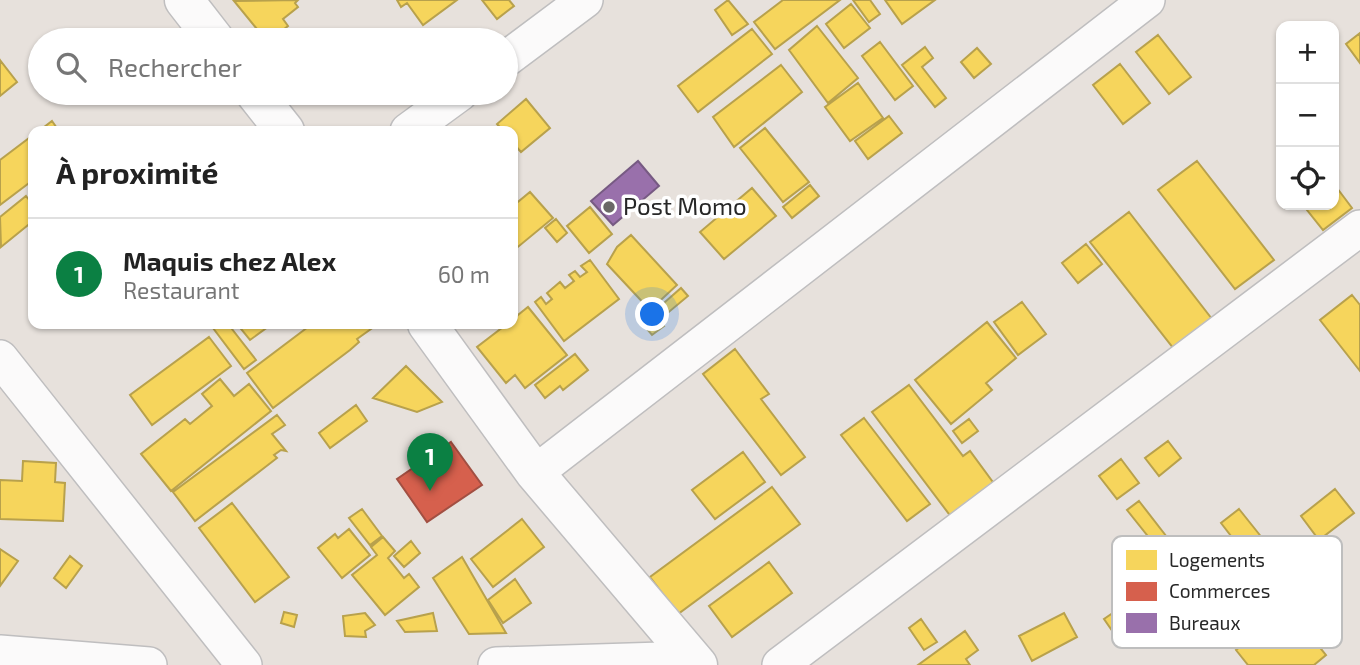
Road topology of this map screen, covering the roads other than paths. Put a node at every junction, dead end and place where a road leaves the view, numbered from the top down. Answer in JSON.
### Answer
{"nodes":[{"id":1,"x":184,"y":0,"type":"edge"},
{"id":2,"x":585,"y":0,"type":"edge"},
{"id":3,"x":1147,"y":0,"type":"edge"},
{"id":4,"x":206,"y":28,"type":"edge"},
{"id":5,"x":518,"y":50,"type":"edge"},
{"id":6,"x":264,"y":105,"type":"edge"},
{"id":7,"x":444,"y":105,"type":"edge"},
{"id":8,"x":281,"y":126,"type":"edge"},
{"id":9,"x":415,"y":126,"type":"edge"},
{"id":10,"x":1360,"y":228,"type":"edge"},
{"id":11,"x":431,"y":329,"type":"edge"},
{"id":12,"x":0,"y":358,"type":"edge"},
{"id":13,"x":535,"y":473,"type":"junction"},
{"id":14,"x":0,"y":653,"type":"edge"},
{"id":15,"x":696,"y":662,"type":"edge"},
{"id":16,"x":149,"y":665,"type":"edge"},
{"id":17,"x":244,"y":665,"type":"edge"},
{"id":18,"x":496,"y":665,"type":"edge"},
{"id":19,"x":780,"y":665,"type":"edge"}],
"edges":[{"from":1,"to":4,"type":"street"},
{"from":2,"to":5,"type":"street"},
{"from":3,"to":13,"type":"street"},
{"from":6,"to":8,"type":"street"},
{"from":7,"to":9,"type":"street"},
{"from":10,"to":19,"type":"street"},
{"from":11,"to":13,"type":"street"},
{"from":12,"to":17,"type":"street"},
{"from":13,"to":15,"type":"street"},
{"from":14,"to":16,"type":"street"},
{"from":15,"to":18,"type":"street"}]}
